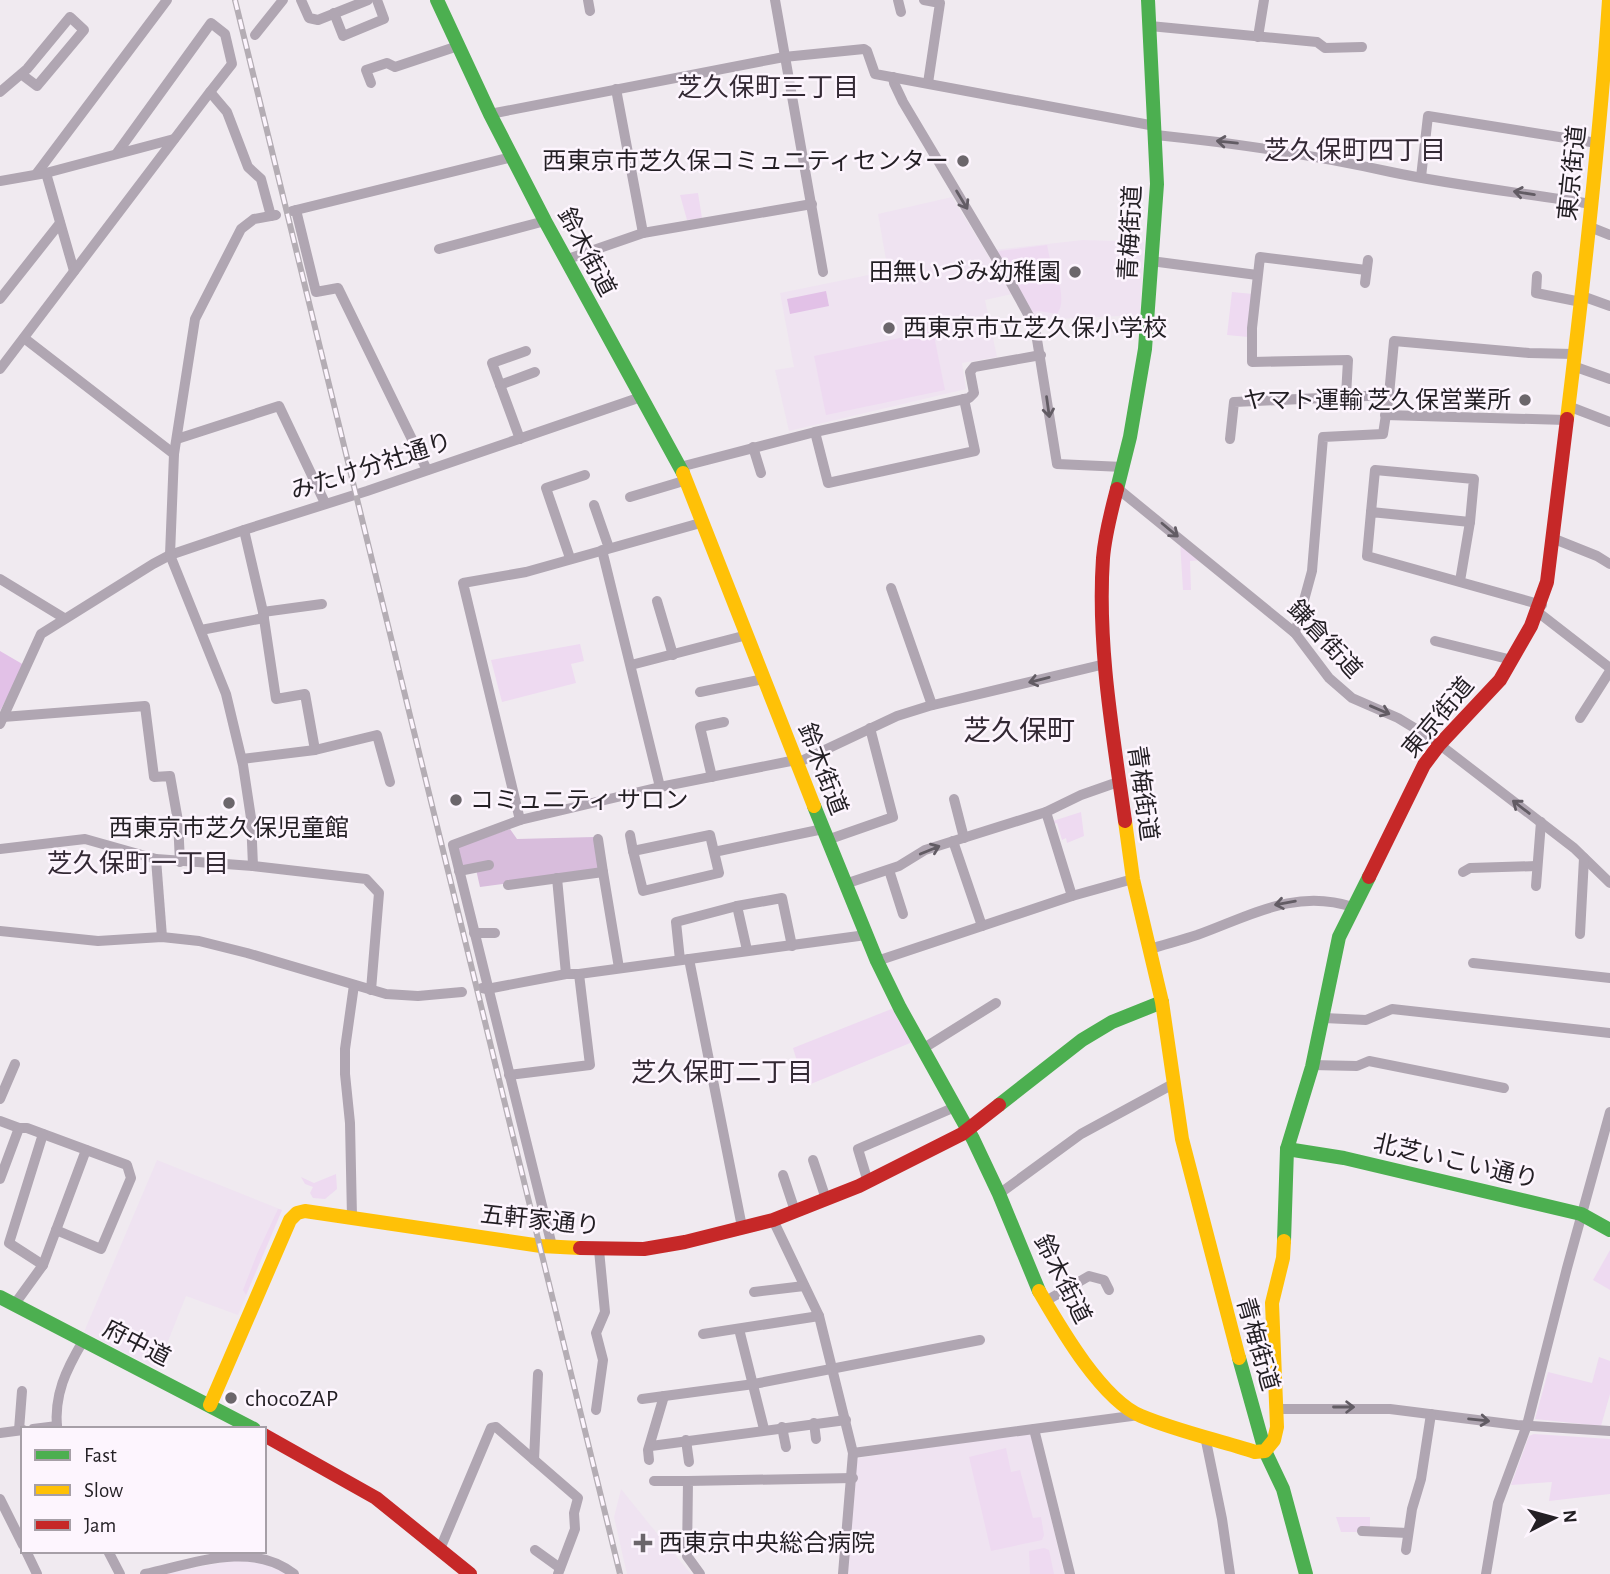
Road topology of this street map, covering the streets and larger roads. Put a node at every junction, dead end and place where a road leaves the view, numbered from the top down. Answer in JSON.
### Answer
{"nodes":[{"id":1,"x":167,"y":0,"type":"edge"},
{"id":2,"x":283,"y":0,"type":"edge"},
{"id":3,"x":301,"y":0,"type":"edge"},
{"id":4,"x":368,"y":0,"type":"edge"},
{"id":5,"x":377,"y":0,"type":"edge"},
{"id":6,"x":437,"y":0,"type":"edge"},
{"id":7,"x":775,"y":0,"type":"edge"},
{"id":8,"x":924,"y":0,"type":"edge"},
{"id":9,"x":1148,"y":0,"type":"edge"},
{"id":10,"x":1264,"y":0,"type":"edge"},
{"id":11,"x":1609,"y":0,"type":"edge"},
{"id":12,"x":334,"y":13,"type":"junction"},
{"id":13,"x":1150,"y":26,"type":"junction"},
{"id":14,"x":255,"y":35,"type":"dead end"},
{"id":15,"x":1258,"y":37,"type":"junction"},
{"id":16,"x":458,"y":46,"type":"junction"},
{"id":17,"x":1362,"y":47,"type":"dead end"},
{"id":18,"x":784,"y":57,"type":"junction"},
{"id":19,"x":22,"y":74,"type":"junction"},
{"id":20,"x":893,"y":77,"type":"junction"},
{"id":21,"x":371,"y":83,"type":"dead end"},
{"id":22,"x":928,"y":83,"type":"junction"},
{"id":23,"x":616,"y":89,"type":"junction"},
{"id":24,"x":0,"y":92,"type":"edge"},
{"id":25,"x":210,"y":92,"type":"junction"},
{"id":26,"x":490,"y":114,"type":"junction"},
{"id":27,"x":1155,"y":131,"type":"junction"},
{"id":28,"x":174,"y":139,"type":"junction"},
{"id":29,"x":1597,"y":142,"type":"junction"},
{"id":30,"x":117,"y":153,"type":"junction"},
{"id":31,"x":512,"y":157,"type":"junction"},
{"id":32,"x":42,"y":173,"type":"junction"},
{"id":33,"x":1421,"y":177,"type":"junction"},
{"id":34,"x":0,"y":181,"type":"edge"},
{"id":35,"x":812,"y":204,"type":"junction"},
{"id":36,"x":1591,"y":204,"type":"junction"},
{"id":37,"x":545,"y":221,"type":"junction"},
{"id":38,"x":60,"y":223,"type":"junction"},
{"id":39,"x":1590,"y":227,"type":"junction"},
{"id":40,"x":643,"y":233,"type":"junction"},
{"id":41,"x":1610,"y":235,"type":"edge"},
{"id":42,"x":439,"y":249,"type":"dead end"},
{"id":43,"x":565,"y":260,"type":"junction"},
{"id":44,"x":1152,"y":261,"type":"junction"},
{"id":45,"x":74,"y":271,"type":"junction"},
{"id":46,"x":823,"y":272,"type":"dead end"},
{"id":47,"x":1257,"y":275,"type":"junction"},
{"id":48,"x":1537,"y":275,"type":"dead end"},
{"id":49,"x":1365,"y":283,"type":"dead end"},
{"id":50,"x":0,"y":299,"type":"edge"},
{"id":51,"x":1582,"y":299,"type":"junction"},
{"id":52,"x":1610,"y":306,"type":"edge"},
{"id":53,"x":24,"y":338,"type":"junction"},
{"id":54,"x":526,"y":351,"type":"dead end"},
{"id":55,"x":1041,"y":355,"type":"junction"},
{"id":56,"x":1574,"y":360,"type":"junction"},
{"id":57,"x":0,"y":369,"type":"edge"},
{"id":58,"x":535,"y":372,"type":"dead end"},
{"id":59,"x":1610,"y":379,"type":"edge"},
{"id":60,"x":500,"y":385,"type":"junction"},
{"id":61,"x":1390,"y":395,"type":"junction"},
{"id":62,"x":1346,"y":396,"type":"junction"},
{"id":63,"x":641,"y":397,"type":"junction"},
{"id":64,"x":964,"y":400,"type":"junction"},
{"id":65,"x":1567,"y":413,"type":"junction"},
{"id":66,"x":1385,"y":415,"type":"junction"},
{"id":67,"x":1610,"y":422,"type":"edge"},
{"id":68,"x":815,"y":432,"type":"junction"},
{"id":69,"x":177,"y":439,"type":"junction"},
{"id":70,"x":520,"y":439,"type":"junction"},
{"id":71,"x":1230,"y":439,"type":"dead end"},
{"id":72,"x":753,"y":447,"type":"junction"},
{"id":73,"x":174,"y":454,"type":"junction"},
{"id":74,"x":1123,"y":467,"type":"junction"},
{"id":75,"x":426,"y":470,"type":"junction"},
{"id":76,"x":683,"y":473,"type":"junction"},
{"id":77,"x":761,"y":473,"type":"dead end"},
{"id":78,"x":585,"y":475,"type":"dead end"},
{"id":79,"x":1117,"y":488,"type":"junction"},
{"id":80,"x":630,"y":497,"type":"dead end"},
{"id":81,"x":325,"y":503,"type":"junction"},
{"id":82,"x":594,"y":505,"type":"dead end"},
{"id":83,"x":1371,"y":512,"type":"junction"},
{"id":84,"x":704,"y":522,"type":"junction"},
{"id":85,"x":1470,"y":522,"type":"junction"},
{"id":86,"x":244,"y":530,"type":"junction"},
{"id":87,"x":1552,"y":538,"type":"junction"},
{"id":88,"x":605,"y":549,"type":"junction"},
{"id":89,"x":170,"y":555,"type":"junction"},
{"id":90,"x":570,"y":558,"type":"junction"},
{"id":91,"x":1610,"y":564,"type":"edge"},
{"id":92,"x":0,"y":579,"type":"edge"},
{"id":93,"x":1460,"y":581,"type":"junction"},
{"id":94,"x":891,"y":588,"type":"dead end"},
{"id":95,"x":657,"y":601,"type":"dead end"},
{"id":96,"x":322,"y":604,"type":"dead end"},
{"id":97,"x":1540,"y":609,"type":"junction"},
{"id":98,"x":263,"y":615,"type":"junction"},
{"id":99,"x":64,"y":618,"type":"junction"},
{"id":100,"x":201,"y":630,"type":"junction"},
{"id":101,"x":1295,"y":633,"type":"junction"},
{"id":102,"x":747,"y":635,"type":"junction"},
{"id":103,"x":1435,"y":641,"type":"dead end"},
{"id":104,"x":673,"y":654,"type":"junction"},
{"id":105,"x":1512,"y":660,"type":"junction"},
{"id":106,"x":1105,"y":664,"type":"junction"},
{"id":107,"x":631,"y":665,"type":"junction"},
{"id":108,"x":1610,"y":669,"type":"edge"},
{"id":109,"x":764,"y":679,"type":"junction"},
{"id":110,"x":700,"y":692,"type":"dead end"},
{"id":111,"x":932,"y":705,"type":"junction"},
{"id":112,"x":1580,"y":718,"type":"dead end"},
{"id":113,"x":2,"y":721,"type":"edge"},
{"id":114,"x":724,"y":722,"type":"dead end"},
{"id":115,"x":870,"y":728,"type":"junction"},
{"id":116,"x":1439,"y":744,"type":"junction"},
{"id":117,"x":315,"y":750,"type":"junction"},
{"id":118,"x":242,"y":759,"type":"junction"},
{"id":119,"x":796,"y":762,"type":"junction"},
{"id":120,"x":712,"y":777,"type":"junction"},
{"id":121,"x":390,"y":782,"type":"dead end"},
{"id":122,"x":1118,"y":782,"type":"junction"},
{"id":123,"x":660,"y":787,"type":"junction"},
{"id":124,"x":954,"y":799,"type":"dead end"},
{"id":125,"x":1046,"y":812,"type":"junction"},
{"id":126,"x":520,"y":820,"type":"junction"},
{"id":127,"x":1541,"y":822,"type":"junction"},
{"id":128,"x":630,"y":835,"type":"dead end"},
{"id":129,"x":825,"y":835,"type":"junction"},
{"id":130,"x":598,"y":839,"type":"dead end"},
{"id":131,"x":958,"y":840,"type":"junction"},
{"id":132,"x":0,"y":849,"type":"edge"},
{"id":133,"x":633,"y":851,"type":"junction"},
{"id":134,"x":714,"y":852,"type":"junction"},
{"id":135,"x":1584,"y":858,"type":"junction"},
{"id":136,"x":156,"y":859,"type":"junction"},
{"id":137,"x":180,"y":862,"type":"junction"},
{"id":138,"x":489,"y":865,"type":"dead end"},
{"id":139,"x":253,"y":866,"type":"junction"},
{"id":140,"x":1537,"y":866,"type":"junction"},
{"id":141,"x":889,"y":870,"type":"junction"},
{"id":142,"x":459,"y":871,"type":"junction"},
{"id":143,"x":603,"y":872,"type":"junction"},
{"id":144,"x":1463,"y":872,"type":"dead end"},
{"id":145,"x":558,"y":878,"type":"junction"},
{"id":146,"x":1133,"y":879,"type":"junction"},
{"id":147,"x":1610,"y":883,"type":"edge"},
{"id":148,"x":845,"y":884,"type":"junction"},
{"id":149,"x":509,"y":885,"type":"dead end"},
{"id":150,"x":1536,"y":886,"type":"dead end"},
{"id":151,"x":1072,"y":896,"type":"junction"},
{"id":152,"x":737,"y":905,"type":"junction"},
{"id":153,"x":1353,"y":906,"type":"junction"},
{"id":154,"x":903,"y":914,"type":"dead end"},
{"id":155,"x":1568,"y":922,"type":"dead end"},
{"id":156,"x":982,"y":926,"type":"junction"},
{"id":157,"x":0,"y":931,"type":"edge"},
{"id":158,"x":474,"y":933,"type":"junction"},
{"id":159,"x":495,"y":933,"type":"dead end"},
{"id":160,"x":866,"y":935,"type":"junction"},
{"id":161,"x":162,"y":937,"type":"junction"},
{"id":162,"x":792,"y":946,"type":"junction"},
{"id":163,"x":1150,"y":948,"type":"junction"},
{"id":164,"x":747,"y":950,"type":"junction"},
{"id":165,"x":684,"y":960,"type":"junction"},
{"id":166,"x":877,"y":961,"type":"junction"},
{"id":167,"x":1473,"y":963,"type":"dead end"},
{"id":168,"x":619,"y":968,"type":"junction"},
{"id":169,"x":566,"y":974,"type":"junction"},
{"id":170,"x":579,"y":974,"type":"junction"},
{"id":171,"x":1610,"y":978,"type":"edge"},
{"id":172,"x":354,"y":985,"type":"junction"},
{"id":173,"x":485,"y":988,"type":"junction"},
{"id":174,"x":371,"y":990,"type":"junction"},
{"id":175,"x":462,"y":992,"type":"dead end"},
{"id":176,"x":1162,"y":1002,"type":"junction"},
{"id":177,"x":996,"y":1003,"type":"dead end"},
{"id":178,"x":1324,"y":1018,"type":"junction"},
{"id":179,"x":1610,"y":1033,"type":"edge"},
{"id":180,"x":924,"y":1048,"type":"junction"},
{"id":181,"x":15,"y":1064,"type":"dead end"},
{"id":182,"x":1312,"y":1065,"type":"junction"},
{"id":183,"x":509,"y":1075,"type":"junction"},
{"id":184,"x":1173,"y":1084,"type":"junction"},
{"id":185,"x":1504,"y":1088,"type":"dead end"},
{"id":186,"x":0,"y":1099,"type":"edge"},
{"id":187,"x":955,"y":1107,"type":"junction"},
{"id":188,"x":1610,"y":1112,"type":"edge"},
{"id":189,"x":0,"y":1121,"type":"edge"},
{"id":190,"x":19,"y":1128,"type":"junction"},
{"id":191,"x":969,"y":1131,"type":"junction"},
{"id":192,"x":43,"y":1134,"type":"junction"},
{"id":193,"x":86,"y":1150,"type":"junction"},
{"id":194,"x":1287,"y":1150,"type":"junction"},
{"id":195,"x":813,"y":1160,"type":"dead end"},
{"id":196,"x":783,"y":1175,"type":"dead end"},
{"id":197,"x":0,"y":1179,"type":"edge"},
{"id":198,"x":868,"y":1182,"type":"junction"},
{"id":199,"x":999,"y":1194,"type":"junction"},
{"id":200,"x":825,"y":1199,"type":"junction"},
{"id":201,"x":795,"y":1211,"type":"junction"},
{"id":202,"x":1581,"y":1214,"type":"junction"},
{"id":203,"x":352,"y":1217,"type":"junction"},
{"id":204,"x":773,"y":1220,"type":"junction"},
{"id":205,"x":742,"y":1227,"type":"junction"},
{"id":206,"x":56,"y":1230,"type":"junction"},
{"id":207,"x":1610,"y":1230,"type":"edge"},
{"id":208,"x":552,"y":1247,"type":"junction"},
{"id":209,"x":599,"y":1250,"type":"junction"},
{"id":210,"x":43,"y":1265,"type":"junction"},
{"id":211,"x":804,"y":1286,"type":"junction"},
{"id":212,"x":1109,"y":1290,"type":"dead end"},
{"id":213,"x":754,"y":1292,"type":"dead end"},
{"id":214,"x":0,"y":1297,"type":"edge"},
{"id":215,"x":1044,"y":1302,"type":"junction"},
{"id":216,"x":15,"y":1305,"type":"junction"},
{"id":217,"x":818,"y":1316,"type":"junction"},
{"id":218,"x":739,"y":1329,"type":"junction"},
{"id":219,"x":703,"y":1334,"type":"dead end"},
{"id":220,"x":980,"y":1340,"type":"dead end"},
{"id":221,"x":83,"y":1341,"type":"junction"},
{"id":222,"x":834,"y":1370,"type":"junction"},
{"id":223,"x":538,"y":1374,"type":"dead end"},
{"id":224,"x":754,"y":1384,"type":"junction"},
{"id":225,"x":22,"y":1391,"type":"dead end"},
{"id":226,"x":664,"y":1396,"type":"junction"},
{"id":227,"x":642,"y":1399,"type":"dead end"},
{"id":228,"x":210,"y":1405,"type":"junction"},
{"id":229,"x":1276,"y":1409,"type":"junction"},
{"id":230,"x":596,"y":1410,"type":"dead end"},
{"id":231,"x":1430,"y":1414,"type":"junction"},
{"id":232,"x":1139,"y":1415,"type":"junction"},
{"id":233,"x":845,"y":1420,"type":"junction"},
{"id":234,"x":814,"y":1423,"type":"junction"},
{"id":235,"x":1527,"y":1425,"type":"junction"},
{"id":236,"x":21,"y":1427,"type":"edge"},
{"id":237,"x":57,"y":1427,"type":"edge"},
{"id":238,"x":250,"y":1427,"type":"edge"},
{"id":239,"x":782,"y":1427,"type":"junction"},
{"id":240,"x":764,"y":1429,"type":"junction"},
{"id":241,"x":1034,"y":1429,"type":"junction"},
{"id":242,"x":21,"y":1430,"type":"edge"},
{"id":243,"x":1610,"y":1432,"type":"edge"},
{"id":244,"x":0,"y":1433,"type":"edge"},
{"id":245,"x":266,"y":1436,"type":"edge"},
{"id":246,"x":1205,"y":1436,"type":"junction"},
{"id":247,"x":816,"y":1439,"type":"dead end"},
{"id":248,"x":686,"y":1440,"type":"junction"},
{"id":249,"x":651,"y":1446,"type":"junction"},
{"id":250,"x":786,"y":1447,"type":"dead end"},
{"id":251,"x":1265,"y":1451,"type":"junction"},
{"id":252,"x":853,"y":1453,"type":"junction"},
{"id":253,"x":534,"y":1460,"type":"junction"},
{"id":254,"x":649,"y":1460,"type":"dead end"},
{"id":255,"x":689,"y":1462,"type":"dead end"},
{"id":256,"x":853,"y":1478,"type":"junction"},
{"id":257,"x":654,"y":1481,"type":"dead end"},
{"id":258,"x":688,"y":1481,"type":"junction"},
{"id":259,"x":0,"y":1499,"type":"edge"},
{"id":260,"x":1362,"y":1531,"type":"dead end"},
{"id":261,"x":1408,"y":1533,"type":"junction"},
{"id":262,"x":21,"y":1541,"type":"edge"},
{"id":263,"x":440,"y":1549,"type":"junction"},
{"id":264,"x":535,"y":1550,"type":"dead end"},
{"id":265,"x":1406,"y":1550,"type":"dead end"},
{"id":266,"x":27,"y":1553,"type":"edge"},
{"id":267,"x":109,"y":1553,"type":"edge"},
{"id":268,"x":243,"y":1553,"type":"edge"},
{"id":269,"x":559,"y":1571,"type":"edge"},
{"id":270,"x":37,"y":1574,"type":"edge"},
{"id":271,"x":120,"y":1574,"type":"edge"},
{"id":272,"x":145,"y":1574,"type":"edge"},
{"id":273,"x":294,"y":1574,"type":"edge"},
{"id":274,"x":470,"y":1574,"type":"edge"},
{"id":275,"x":700,"y":1574,"type":"edge"},
{"id":276,"x":843,"y":1574,"type":"edge"},
{"id":277,"x":1070,"y":1574,"type":"edge"},
{"id":278,"x":1230,"y":1574,"type":"edge"},
{"id":279,"x":1306,"y":1574,"type":"edge"},
{"id":280,"x":1486,"y":1574,"type":"edge"}],
"edges":[{"from":1,"to":32,"type":"street"},
{"from":2,"to":14,"type":"street"},
{"from":3,"to":12,"type":"street"},
{"from":4,"to":12,"type":"street"},
{"from":5,"to":12,"type":"street"},
{"from":6,"to":16,"type":"street","name":"鈴木街道"},
{"from":7,"to":18,"type":"street"},
{"from":8,"to":22,"type":"street"},
{"from":9,"to":13,"type":"street","name":"青梅街道"},
{"from":10,"to":15,"type":"street"},
{"from":11,"to":29,"type":"street","name":"東京街道"},
{"from":13,"to":15,"type":"street"},
{"from":13,"to":27,"type":"street","name":"青梅街道"},
{"from":15,"to":17,"type":"street"},
{"from":16,"to":21,"type":"street"},
{"from":16,"to":26,"type":"street","name":"鈴木街道"},
{"from":18,"to":20,"type":"street"},
{"from":18,"to":23,"type":"street"},
{"from":18,"to":35,"type":"street"},
{"from":19,"to":19,"type":"street"},
{"from":19,"to":24,"type":"street"},
{"from":20,"to":22,"type":"street"},
{"from":20,"to":55,"type":"street","one_way":true},
{"from":22,"to":27,"type":"street"},
{"from":23,"to":26,"type":"street"},
{"from":23,"to":40,"type":"street"},
{"from":25,"to":28,"type":"street"},
{"from":25,"to":30,"type":"street"},
{"from":25,"to":69,"type":"street"},
{"from":26,"to":31,"type":"street","name":"鈴木街道"},
{"from":33,"to":27,"type":"street","one_way":true},
{"from":27,"to":44,"type":"street","name":"青梅街道"},
{"from":28,"to":30,"type":"street"},
{"from":28,"to":45,"type":"street"},
{"from":29,"to":33,"type":"street"},
{"from":29,"to":36,"type":"street","name":"東京街道"},
{"from":30,"to":32,"type":"street"},
{"from":31,"to":37,"type":"street","name":"鈴木街道"},
{"from":31,"to":75,"type":"street"},
{"from":32,"to":34,"type":"street"},
{"from":32,"to":38,"type":"street"},
{"from":36,"to":33,"type":"street","one_way":true},
{"from":35,"to":40,"type":"street"},
{"from":35,"to":46,"type":"street"},
{"from":36,"to":39,"type":"street","name":"東京街道"},
{"from":37,"to":42,"type":"street"},
{"from":37,"to":43,"type":"street","name":"鈴木街道"},
{"from":38,"to":45,"type":"street"},
{"from":38,"to":50,"type":"street"},
{"from":39,"to":41,"type":"street"},
{"from":39,"to":51,"type":"street","name":"東京街道"},
{"from":40,"to":43,"type":"street"},
{"from":43,"to":63,"type":"street","name":"鈴木街道"},
{"from":44,"to":47,"type":"street"},
{"from":44,"to":74,"type":"street","name":"青梅街道"},
{"from":45,"to":53,"type":"street"},
{"from":47,"to":49,"type":"street"},
{"from":47,"to":62,"type":"street"},
{"from":48,"to":51,"type":"street"},
{"from":51,"to":52,"type":"street"},
{"from":51,"to":56,"type":"street","name":"東京街道"},
{"from":53,"to":57,"type":"street"},
{"from":53,"to":73,"type":"street"},
{"from":54,"to":60,"type":"street"},
{"from":55,"to":64,"type":"street"},
{"from":55,"to":74,"type":"street","one_way":true},
{"from":56,"to":59,"type":"street"},
{"from":56,"to":61,"type":"street"},
{"from":56,"to":65,"type":"street","name":"東京街道"},
{"from":58,"to":60,"type":"street"},
{"from":60,"to":70,"type":"street"},
{"from":61,"to":62,"type":"street"},
{"from":61,"to":66,"type":"street"},
{"from":62,"to":71,"type":"street"},
{"from":63,"to":70,"type":"street","name":"みたけ分社通り"},
{"from":63,"to":76,"type":"street","name":"鈴木街道"},
{"from":64,"to":68,"type":"street"},
{"from":64,"to":68,"type":"street"},
{"from":65,"to":66,"type":"street"},
{"from":65,"to":67,"type":"street"},
{"from":65,"to":87,"type":"street","name":"東京街道"},
{"from":66,"to":101,"type":"street"},
{"from":68,"to":72,"type":"street"},
{"from":69,"to":73,"type":"street"},
{"from":69,"to":81,"type":"street"},
{"from":70,"to":75,"type":"street","name":"みたけ分社通り"},
{"from":72,"to":76,"type":"street"},
{"from":72,"to":77,"type":"street"},
{"from":73,"to":89,"type":"street"},
{"from":74,"to":79,"type":"street","name":"青梅街道"},
{"from":75,"to":81,"type":"street","name":"みたけ分社通り"},
{"from":76,"to":80,"type":"street"},
{"from":76,"to":84,"type":"street","name":"鈴木街道"},
{"from":78,"to":90,"type":"street"},
{"from":79,"to":101,"type":"street","name":"鎌倉街道","one_way":true},
{"from":79,"to":106,"type":"street","name":"青梅街道"},
{"from":81,"to":86,"type":"street","name":"みたけ分社通り"},
{"from":82,"to":88,"type":"street"},
{"from":83,"to":85,"type":"street"},
{"from":83,"to":85,"type":"street"},
{"from":83,"to":93,"type":"street"},
{"from":84,"to":88,"type":"street"},
{"from":84,"to":102,"type":"street","name":"鈴木街道"},
{"from":85,"to":93,"type":"street"},
{"from":86,"to":89,"type":"street","name":"みたけ分社通り"},
{"from":86,"to":98,"type":"street"},
{"from":87,"to":91,"type":"street"},
{"from":87,"to":97,"type":"street","name":"東京街道"},
{"from":88,"to":90,"type":"street"},
{"from":88,"to":107,"type":"street"},
{"from":89,"to":99,"type":"street","name":"みたけ分社通り"},
{"from":89,"to":100,"type":"street"},
{"from":90,"to":126,"type":"street"},
{"from":92,"to":99,"type":"street"},
{"from":93,"to":97,"type":"street"},
{"from":94,"to":111,"type":"street"},
{"from":95,"to":104,"type":"street"},
{"from":96,"to":98,"type":"street"},
{"from":97,"to":105,"type":"street","name":"東京街道"},
{"from":97,"to":108,"type":"street"},
{"from":98,"to":100,"type":"street"},
{"from":98,"to":117,"type":"street"},
{"from":99,"to":113,"type":"street","name":"みたけ分社通り"},
{"from":100,"to":118,"type":"street"},
{"from":101,"to":116,"type":"street","name":"鎌倉街道","one_way":true},
{"from":102,"to":104,"type":"street"},
{"from":102,"to":109,"type":"street","name":"鈴木街道"},
{"from":103,"to":105,"type":"street"},
{"from":104,"to":107,"type":"street"},
{"from":105,"to":116,"type":"street","name":"東京街道"},
{"from":106,"to":111,"type":"street","one_way":true},
{"from":106,"to":122,"type":"street","name":"青梅街道"},
{"from":107,"to":123,"type":"street"},
{"from":108,"to":112,"type":"street"},
{"from":109,"to":110,"type":"street"},
{"from":109,"to":119,"type":"street","name":"鈴木街道"},
{"from":111,"to":115,"type":"street"},
{"from":113,"to":137,"type":"street"},
{"from":114,"to":120,"type":"street"},
{"from":115,"to":119,"type":"street"},
{"from":115,"to":129,"type":"street"},
{"from":127,"to":116,"type":"street","name":"鎌倉街道","one_way":true},
{"from":116,"to":153,"type":"street","name":"東京街道"},
{"from":117,"to":118,"type":"street"},
{"from":117,"to":121,"type":"street"},
{"from":118,"to":139,"type":"street"},
{"from":119,"to":120,"type":"street"},
{"from":119,"to":129,"type":"street","name":"鈴木街道"},
{"from":120,"to":123,"type":"street"},
{"from":122,"to":125,"type":"street"},
{"from":122,"to":146,"type":"street","name":"青梅街道"},
{"from":123,"to":126,"type":"street"},
{"from":124,"to":131,"type":"street"},
{"from":125,"to":131,"type":"street"},
{"from":125,"to":151,"type":"street"},
{"from":126,"to":142,"type":"street"},
{"from":127,"to":135,"type":"street","name":"鎌倉街道"},
{"from":127,"to":140,"type":"street"},
{"from":128,"to":133,"type":"street"},
{"from":129,"to":134,"type":"street"},
{"from":129,"to":148,"type":"street","name":"鈴木街道"},
{"from":130,"to":143,"type":"street"},
{"from":141,"to":131,"type":"street","one_way":true},
{"from":131,"to":156,"type":"street"},
{"from":132,"to":136,"type":"street"},
{"from":133,"to":134,"type":"street"},
{"from":133,"to":134,"type":"street"},
{"from":135,"to":147,"type":"street","name":"鎌倉街道"},
{"from":135,"to":155,"type":"street"},
{"from":136,"to":137,"type":"street"},
{"from":136,"to":161,"type":"street"},
{"from":137,"to":139,"type":"street"},
{"from":138,"to":142,"type":"street"},
{"from":139,"to":174,"type":"street"},
{"from":140,"to":144,"type":"street"},
{"from":140,"to":150,"type":"street"},
{"from":141,"to":148,"type":"street"},
{"from":141,"to":154,"type":"street"},
{"from":142,"to":158,"type":"street"},
{"from":143,"to":145,"type":"street"},
{"from":143,"to":168,"type":"street"},
{"from":145,"to":149,"type":"street"},
{"from":145,"to":169,"type":"street"},
{"from":146,"to":151,"type":"street"},
{"from":146,"to":163,"type":"street","name":"青梅街道"},
{"from":148,"to":160,"type":"street","name":"鈴木街道"},
{"from":151,"to":156,"type":"street"},
{"from":152,"to":162,"type":"street"},
{"from":152,"to":164,"type":"street"},
{"from":152,"to":165,"type":"street"},
{"from":153,"to":163,"type":"street","one_way":true},
{"from":153,"to":178,"type":"street","name":"東京街道"},
{"from":156,"to":166,"type":"street"},
{"from":157,"to":161,"type":"street"},
{"from":158,"to":159,"type":"street"},
{"from":158,"to":173,"type":"street"},
{"from":160,"to":162,"type":"street"},
{"from":160,"to":166,"type":"street","name":"鈴木街道"},
{"from":161,"to":172,"type":"street"},
{"from":162,"to":164,"type":"street"},
{"from":163,"to":176,"type":"street","name":"青梅街道"},
{"from":164,"to":165,"type":"street"},
{"from":165,"to":168,"type":"street"},
{"from":165,"to":205,"type":"street"},
{"from":166,"to":180,"type":"street","name":"鈴木街道"},
{"from":167,"to":171,"type":"street"},
{"from":168,"to":170,"type":"street"},
{"from":169,"to":170,"type":"street"},
{"from":169,"to":173,"type":"street"},
{"from":170,"to":183,"type":"street"},
{"from":172,"to":174,"type":"street"},
{"from":172,"to":203,"type":"street"},
{"from":173,"to":183,"type":"street"},
{"from":174,"to":175,"type":"street"},
{"from":176,"to":184,"type":"street","name":"青梅街道"},
{"from":176,"to":191,"type":"street","name":"五軒家通り"},
{"from":177,"to":180,"type":"street"},
{"from":178,"to":179,"type":"street"},
{"from":178,"to":182,"type":"street","name":"東京街道"},
{"from":180,"to":187,"type":"street","name":"鈴木街道"},
{"from":181,"to":186,"type":"street"},
{"from":182,"to":185,"type":"street"},
{"from":182,"to":194,"type":"street","name":"東京街道"},
{"from":183,"to":208,"type":"street"},
{"from":184,"to":199,"type":"street"},
{"from":184,"to":251,"type":"street","name":"青梅街道"},
{"from":187,"to":191,"type":"street","name":"鈴木街道"},
{"from":187,"to":198,"type":"street"},
{"from":188,"to":202,"type":"street"},
{"from":189,"to":190,"type":"street"},
{"from":190,"to":192,"type":"street"},
{"from":190,"to":197,"type":"street"},
{"from":191,"to":198,"type":"street","name":"五軒家通り"},
{"from":191,"to":199,"type":"street","name":"鈴木街道"},
{"from":192,"to":193,"type":"street"},
{"from":192,"to":210,"type":"street"},
{"from":193,"to":206,"type":"street"},
{"from":193,"to":206,"type":"street"},
{"from":194,"to":202,"type":"street","name":"北芝いこい通り"},
{"from":194,"to":229,"type":"street","name":"東京街道"},
{"from":195,"to":200,"type":"street"},
{"from":196,"to":201,"type":"street"},
{"from":198,"to":200,"type":"street","name":"五軒家通り"},
{"from":199,"to":215,"type":"street","name":"鈴木街道"},
{"from":200,"to":201,"type":"street","name":"五軒家通り"},
{"from":201,"to":204,"type":"street","name":"五軒家通り"},
{"from":202,"to":207,"type":"street","name":"北芝いこい通り"},
{"from":202,"to":235,"type":"street"},
{"from":203,"to":208,"type":"street","name":"五軒家通り"},
{"from":203,"to":228,"type":"street","name":"五軒家通り"},
{"from":204,"to":205,"type":"street","name":"五軒家通り"},
{"from":204,"to":211,"type":"street"},
{"from":205,"to":209,"type":"street","name":"五軒家通り"},
{"from":206,"to":210,"type":"street"},
{"from":208,"to":209,"type":"street","name":"五軒家通り"},
{"from":209,"to":230,"type":"street"},
{"from":210,"to":216,"type":"street"},
{"from":211,"to":213,"type":"street"},
{"from":211,"to":217,"type":"street"},
{"from":212,"to":215,"type":"street"},
{"from":214,"to":216,"type":"street","name":"府中道"},
{"from":215,"to":232,"type":"street","name":"鈴木街道"},
{"from":216,"to":221,"type":"street","name":"府中道"},
{"from":217,"to":218,"type":"street"},
{"from":217,"to":222,"type":"street"},
{"from":218,"to":219,"type":"street"},
{"from":218,"to":224,"type":"street"},
{"from":220,"to":222,"type":"street"},
{"from":221,"to":228,"type":"street","name":"府中道"},
{"from":221,"to":237,"type":"street"},
{"from":222,"to":224,"type":"street"},
{"from":222,"to":233,"type":"street"},
{"from":223,"to":253,"type":"street"},
{"from":224,"to":226,"type":"street"},
{"from":224,"to":240,"type":"street"},
{"from":225,"to":236,"type":"street"},
{"from":226,"to":227,"type":"street"},
{"from":226,"to":249,"type":"street"},
{"from":228,"to":238,"type":"street","name":"府中道"},
{"from":229,"to":231,"type":"street","one_way":true},
{"from":229,"to":251,"type":"street","name":"東京街道"},
{"from":231,"to":235,"type":"street","one_way":true},
{"from":231,"to":261,"type":"street"},
{"from":232,"to":241,"type":"street"},
{"from":232,"to":246,"type":"street","name":"鈴木街道"},
{"from":233,"to":234,"type":"street"},
{"from":233,"to":252,"type":"street"},
{"from":234,"to":239,"type":"street"},
{"from":234,"to":247,"type":"street"},
{"from":235,"to":243,"type":"street"},
{"from":235,"to":280,"type":"street"},
{"from":239,"to":240,"type":"street"},
{"from":239,"to":250,"type":"street"},
{"from":240,"to":248,"type":"street"},
{"from":241,"to":252,"type":"street"},
{"from":241,"to":277,"type":"street"},
{"from":242,"to":244,"type":"street"},
{"from":245,"to":263,"type":"street"},
{"from":246,"to":251,"type":"street","name":"鈴木街道"},
{"from":246,"to":278,"type":"street"},
{"from":248,"to":249,"type":"street"},
{"from":248,"to":255,"type":"street"},
{"from":249,"to":254,"type":"street"},
{"from":251,"to":279,"type":"street","name":"青梅街道"},
{"from":252,"to":256,"type":"street"},
{"from":253,"to":263,"type":"street"},
{"from":253,"to":269,"type":"street"},
{"from":256,"to":258,"type":"street"},
{"from":256,"to":276,"type":"street"},
{"from":257,"to":258,"type":"street"},
{"from":258,"to":275,"type":"street"},
{"from":259,"to":262,"type":"street"},
{"from":260,"to":261,"type":"street"},
{"from":261,"to":265,"type":"street"},
{"from":263,"to":274,"type":"street"},
{"from":264,"to":269,"type":"street"},
{"from":266,"to":270,"type":"street"},
{"from":267,"to":271,"type":"street"},
{"from":268,"to":272,"type":"street"},
{"from":268,"to":273,"type":"street"}]}
